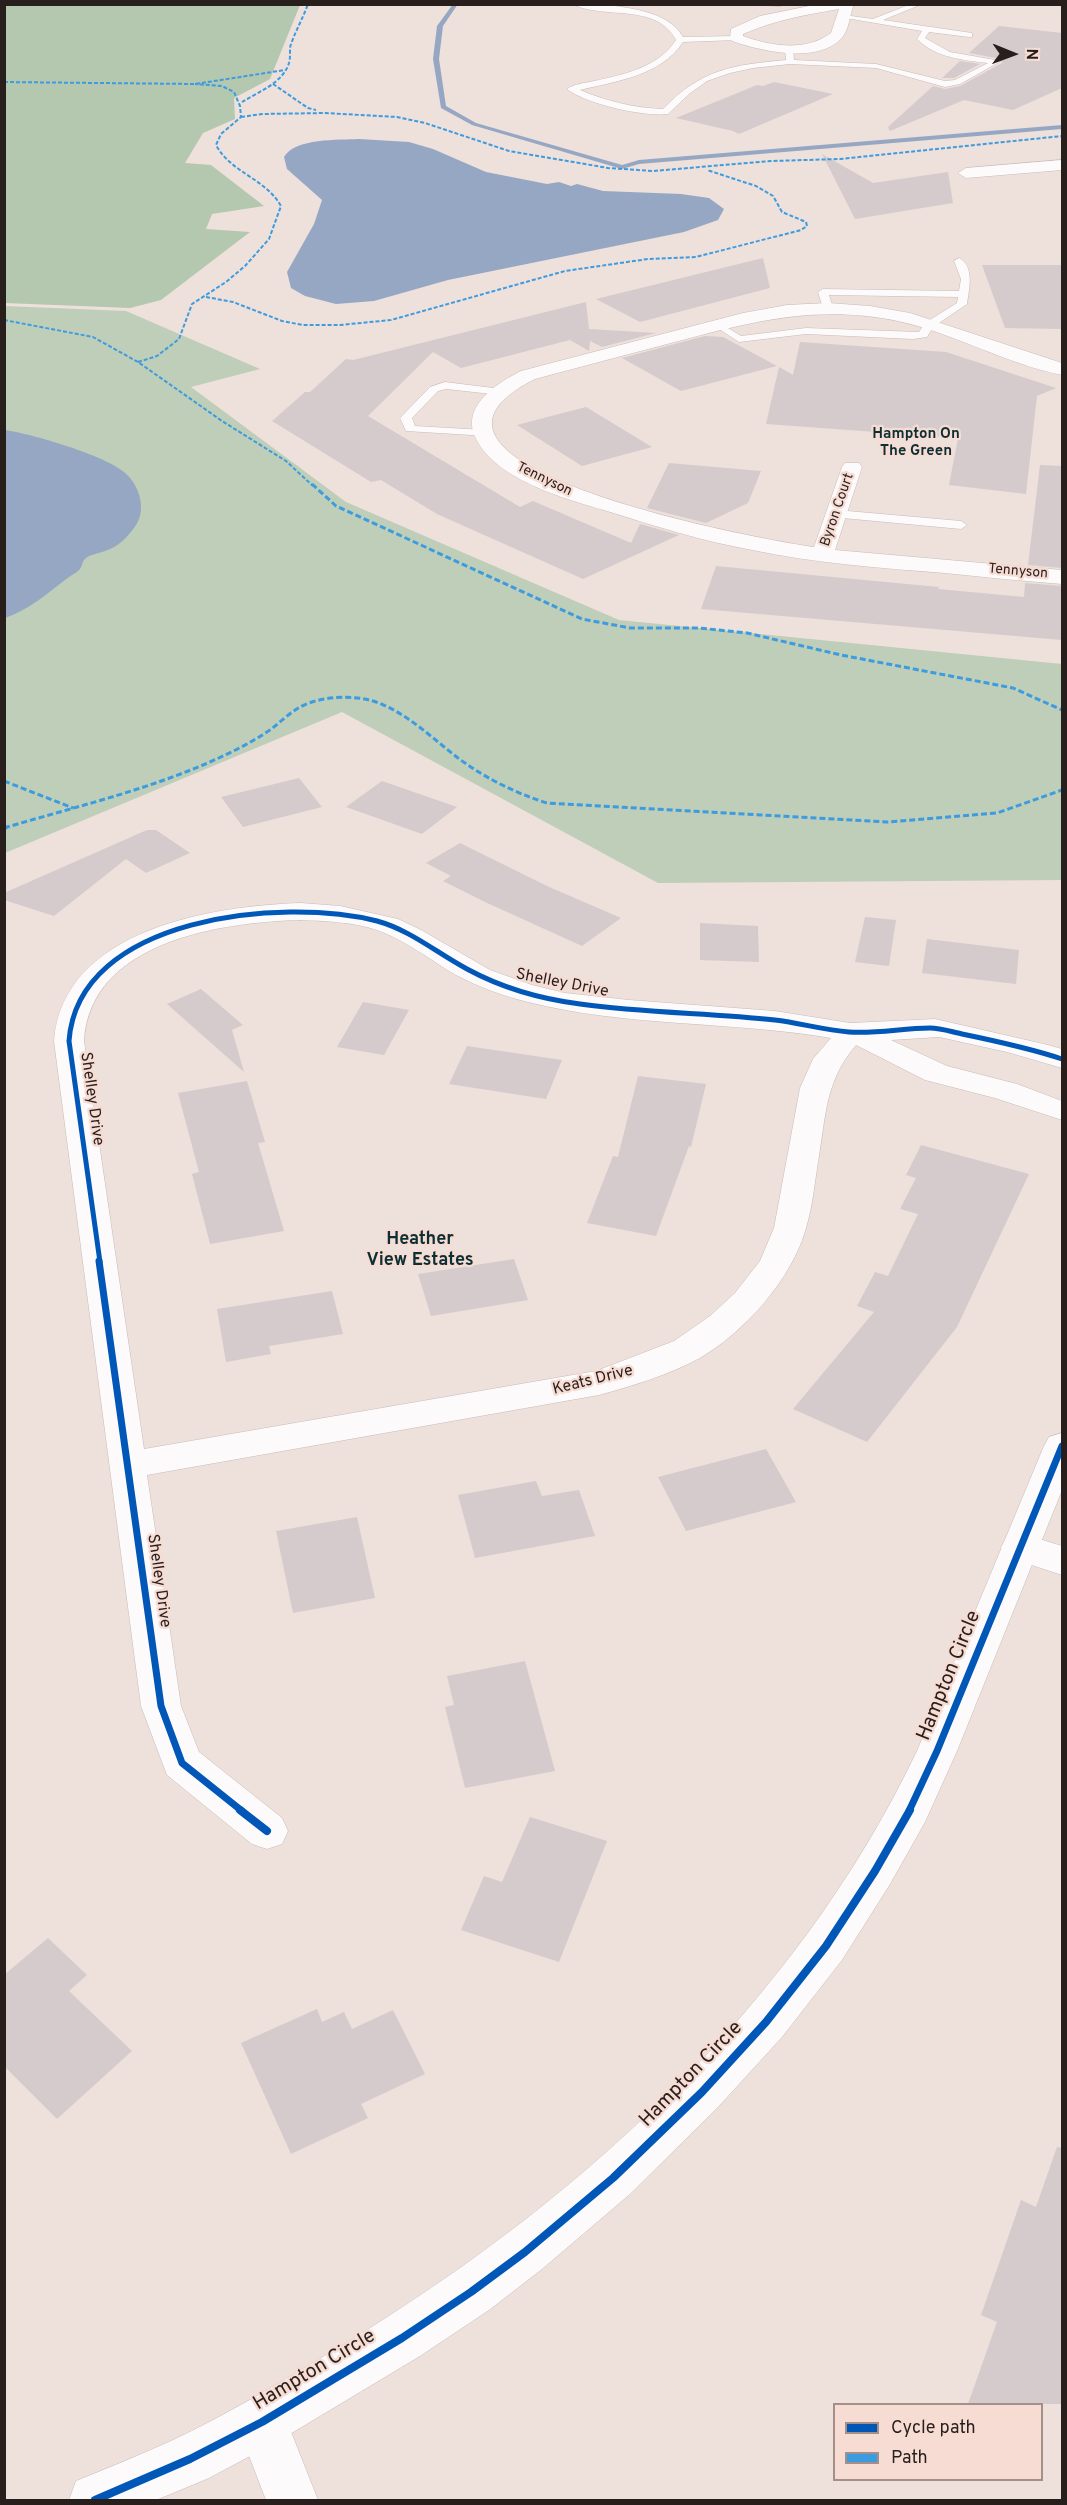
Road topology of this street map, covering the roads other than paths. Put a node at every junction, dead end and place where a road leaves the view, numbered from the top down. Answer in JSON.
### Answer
{"nodes":[{"id":1,"x":576,"y":4,"type":"edge"},
{"id":2,"x":741,"y":4,"type":"edge"},
{"id":3,"x":781,"y":4,"type":"edge"},
{"id":4,"x":919,"y":4,"type":"edge"},
{"id":5,"x":846,"y":8,"type":"edge"},
{"id":6,"x":873,"y":21,"type":"junction"},
{"id":7,"x":927,"y":29,"type":"junction"},
{"id":8,"x":969,"y":35,"type":"dead end"},
{"id":9,"x":737,"y":38,"type":"junction"},
{"id":10,"x":680,"y":40,"type":"junction"},
{"id":11,"x":789,"y":55,"type":"junction"},
{"id":12,"x":1062,"y":165,"type":"edge"},
{"id":13,"x":966,"y":173,"type":"dead end"},
{"id":14,"x":959,"y":261,"type":"dead end"},
{"id":15,"x":964,"y":294,"type":"junction"},
{"id":16,"x":828,"y":308,"type":"junction"},
{"id":17,"x":718,"y":325,"type":"junction"},
{"id":18,"x":929,"y":325,"type":"junction"},
{"id":19,"x":1062,"y":369,"type":"edge"},
{"id":20,"x":501,"y":392,"type":"junction"},
{"id":21,"x":484,"y":434,"type":"junction"},
{"id":22,"x":852,"y":466,"type":"dead end"},
{"id":23,"x":837,"y":514,"type":"junction"},
{"id":24,"x":961,"y":525,"type":"dead end"},
{"id":25,"x":823,"y":554,"type":"junction"},
{"id":26,"x":1062,"y":577,"type":"edge"},
{"id":27,"x":852,"y":1032,"type":"junction"},
{"id":28,"x":1062,"y":1059,"type":"edge"},
{"id":29,"x":1062,"y":1111,"type":"edge"},
{"id":30,"x":1062,"y":1446,"type":"edge"},
{"id":31,"x":128,"y":1465,"type":"junction"},
{"id":32,"x":1020,"y":1547,"type":"junction"},
{"id":33,"x":1062,"y":1561,"type":"edge"},
{"id":34,"x":267,"y":1831,"type":"dead end"},
{"id":35,"x":262,"y":2422,"type":"junction"},
{"id":36,"x":95,"y":2500,"type":"edge"},
{"id":37,"x":292,"y":2500,"type":"edge"}],
"edges":[{"from":1,"to":10,"type":"lane"},
{"from":2,"to":3,"type":"lane"},
{"from":4,"to":6,"type":"lane"},
{"from":5,"to":6,"type":"lane"},
{"from":5,"to":9,"type":"street"},
{"from":5,"to":11,"type":"street"},
{"from":6,"to":7,"type":"lane"},
{"from":7,"to":8,"type":"lane"},
{"from":7,"to":11,"type":"lane"},
{"from":9,"to":10,"type":"lane"},
{"from":9,"to":11,"type":"street"},
{"from":10,"to":11,"type":"lane"},
{"from":12,"to":13,"type":"street"},
{"from":14,"to":15,"type":"lane"},
{"from":15,"to":16,"type":"lane"},
{"from":15,"to":18,"type":"lane"},
{"from":16,"to":17,"type":"street"},
{"from":16,"to":18,"type":"street"},
{"from":17,"to":18,"type":"lane"},
{"from":17,"to":20,"type":"street"},
{"from":18,"to":19,"type":"street"},
{"from":20,"to":21,"type":"street"},
{"from":20,"to":21,"type":"lane"},
{"from":21,"to":25,"type":"street","name":"Tennyson"},
{"from":22,"to":23,"type":"street","name":"Byron Court"},
{"from":23,"to":24,"type":"lane"},
{"from":23,"to":25,"type":"street","name":"Byron Court"},
{"from":25,"to":26,"type":"street","name":"Tennyson"},
{"from":27,"to":28,"type":"street","name":"Shelley Drive"},
{"from":27,"to":29,"type":"street","name":"Shelley Drive"},
{"from":27,"to":31,"type":"street","name":"Keats Drive"},
{"from":27,"to":31,"type":"street","name":"Shelley Drive"},
{"from":30,"to":32,"type":"street","name":"Hampton Circle"},
{"from":31,"to":34,"type":"street","name":"Shelley Drive"},
{"from":32,"to":33,"type":"street"},
{"from":32,"to":35,"type":"street","name":"Hampton Circle"},
{"from":35,"to":36,"type":"street","name":"Hampton Circle"},
{"from":35,"to":37,"type":"street"}]}
